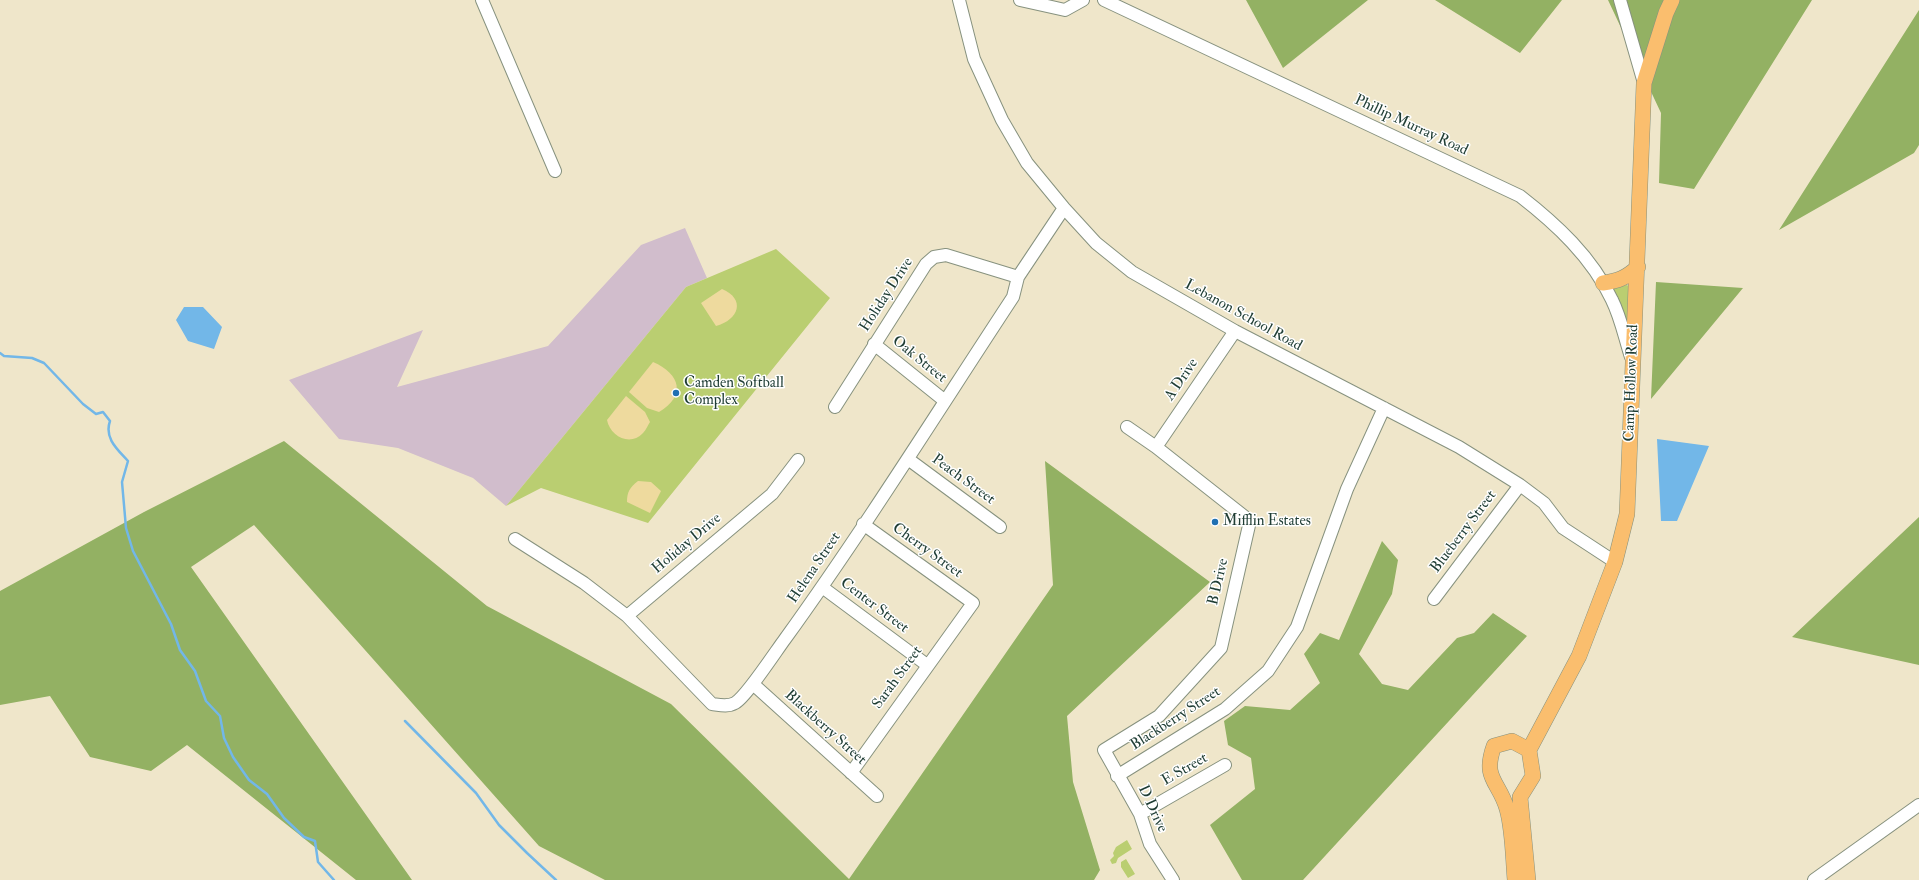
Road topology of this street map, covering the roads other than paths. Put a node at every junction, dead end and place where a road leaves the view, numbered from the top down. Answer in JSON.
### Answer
{"nodes":[{"id":1,"x":482,"y":0,"type":"edge"},
{"id":2,"x":958,"y":0,"type":"edge"},
{"id":3,"x":1020,"y":0,"type":"edge"},
{"id":4,"x":1083,"y":0,"type":"edge"},
{"id":5,"x":1104,"y":0,"type":"edge"},
{"id":6,"x":1620,"y":0,"type":"edge"},
{"id":7,"x":1672,"y":0,"type":"edge"},
{"id":8,"x":1644,"y":83,"type":"junction"},
{"id":9,"x":555,"y":172,"type":"dead end"},
{"id":10,"x":1064,"y":208,"type":"junction"},
{"id":11,"x":1638,"y":267,"type":"junction"},
{"id":12,"x":1018,"y":277,"type":"junction"},
{"id":13,"x":1603,"y":282,"type":"junction"},
{"id":14,"x":1235,"y":331,"type":"junction"},
{"id":15,"x":874,"y":344,"type":"junction"},
{"id":16,"x":1632,"y":360,"type":"junction"},
{"id":17,"x":945,"y":401,"type":"junction"},
{"id":18,"x":835,"y":407,"type":"dead end"},
{"id":19,"x":1384,"y":408,"type":"junction"},
{"id":20,"x":1127,"y":427,"type":"dead end"},
{"id":21,"x":1156,"y":447,"type":"junction"},
{"id":22,"x":908,"y":459,"type":"junction"},
{"id":23,"x":798,"y":460,"type":"dead end"},
{"id":24,"x":1520,"y":485,"type":"junction"},
{"id":25,"x":863,"y":524,"type":"junction"},
{"id":26,"x":1000,"y":527,"type":"dead end"},
{"id":27,"x":515,"y":539,"type":"dead end"},
{"id":28,"x":1615,"y":562,"type":"junction"},
{"id":29,"x":822,"y":587,"type":"junction"},
{"id":30,"x":1434,"y":599,"type":"dead end"},
{"id":31,"x":973,"y":603,"type":"joint"},
{"id":32,"x":626,"y":616,"type":"junction"},
{"id":33,"x":927,"y":665,"type":"junction"},
{"id":34,"x":753,"y":684,"type":"junction"},
{"id":35,"x":1104,"y":750,"type":"joint"},
{"id":36,"x":1529,"y":750,"type":"junction"},
{"id":37,"x":1225,"y":765,"type":"dead end"},
{"id":38,"x":851,"y":773,"type":"junction"},
{"id":39,"x":1118,"y":776,"type":"junction"},
{"id":40,"x":877,"y":796,"type":"dead end"},
{"id":41,"x":1919,"y":805,"type":"edge"},
{"id":42,"x":1140,"y":814,"type":"junction"},
{"id":43,"x":1173,"y":880,"type":"edge"},
{"id":44,"x":1515,"y":880,"type":"edge"},
{"id":45,"x":1528,"y":880,"type":"edge"},
{"id":46,"x":1814,"y":880,"type":"edge"}],
"edges":[{"from":1,"to":9,"type":"street"},
{"from":2,"to":10,"type":"street","name":"Lebanon School Road"},
{"from":3,"to":4,"type":"street"},
{"from":5,"to":13,"type":"street","name":"Phillip Murray Road"},
{"from":6,"to":8,"type":"street"},
{"from":7,"to":8,"type":"main road","name":"Camp Hollow Road"},
{"from":8,"to":11,"type":"main road","name":"Camp Hollow Road"},
{"from":10,"to":12,"type":"street","name":"Helena Street"},
{"from":10,"to":14,"type":"street","name":"Lebanon School Road"},
{"from":11,"to":13,"type":"main road"},
{"from":11,"to":16,"type":"main road","name":"Camp Hollow Road"},
{"from":12,"to":15,"type":"street","name":"Holiday Drive"},
{"from":12,"to":17,"type":"street","name":"Helena Street"},
{"from":13,"to":16,"type":"street","name":"Phillip Murray Road"},
{"from":14,"to":19,"type":"street","name":"Lebanon School Road"},
{"from":14,"to":21,"type":"street","name":"A Drive"},
{"from":15,"to":17,"type":"street","name":"Oak Street"},
{"from":15,"to":18,"type":"street","name":"Holiday Drive"},
{"from":16,"to":28,"type":"main road","name":"Camp Hollow Road"},
{"from":17,"to":22,"type":"street","name":"Helena Street"},
{"from":19,"to":24,"type":"street","name":"Lebanon School Road"},
{"from":19,"to":39,"type":"street","name":"Blackberry Street"},
{"from":20,"to":21,"type":"street","name":"B Drive"},
{"from":21,"to":35,"type":"street","name":"B Drive"},
{"from":22,"to":25,"type":"street","name":"Helena Street"},
{"from":22,"to":26,"type":"street","name":"Peach Street"},
{"from":23,"to":32,"type":"street","name":"Holiday Drive"},
{"from":24,"to":28,"type":"street","name":"Lebanon School Road"},
{"from":24,"to":30,"type":"street","name":"Blueberry Street"},
{"from":25,"to":29,"type":"street","name":"Helena Street"},
{"from":25,"to":31,"type":"street","name":"Cherry Street"},
{"from":27,"to":32,"type":"street","name":"Helena Street"},
{"from":28,"to":36,"type":"main road","name":"Camp Hollow Road"},
{"from":29,"to":33,"type":"street","name":"Center Street"},
{"from":29,"to":34,"type":"street","name":"Helena Street"},
{"from":31,"to":33,"type":"street","name":"Sarah Street"},
{"from":32,"to":34,"type":"street","name":"Helena Street"},
{"from":33,"to":38,"type":"street","name":"Sarah Street"},
{"from":34,"to":38,"type":"street","name":"Blackberry Street"},
{"from":35,"to":39,"type":"street","name":"D Drive"},
{"from":36,"to":44,"type":"main road"},
{"from":36,"to":45,"type":"main road"},
{"from":37,"to":42,"type":"street","name":"E Street"},
{"from":38,"to":40,"type":"street","name":"Blackberry Street"},
{"from":39,"to":42,"type":"street","name":"D Drive"},
{"from":41,"to":46,"type":"street"},
{"from":42,"to":43,"type":"street","name":"D Drive"}]}
